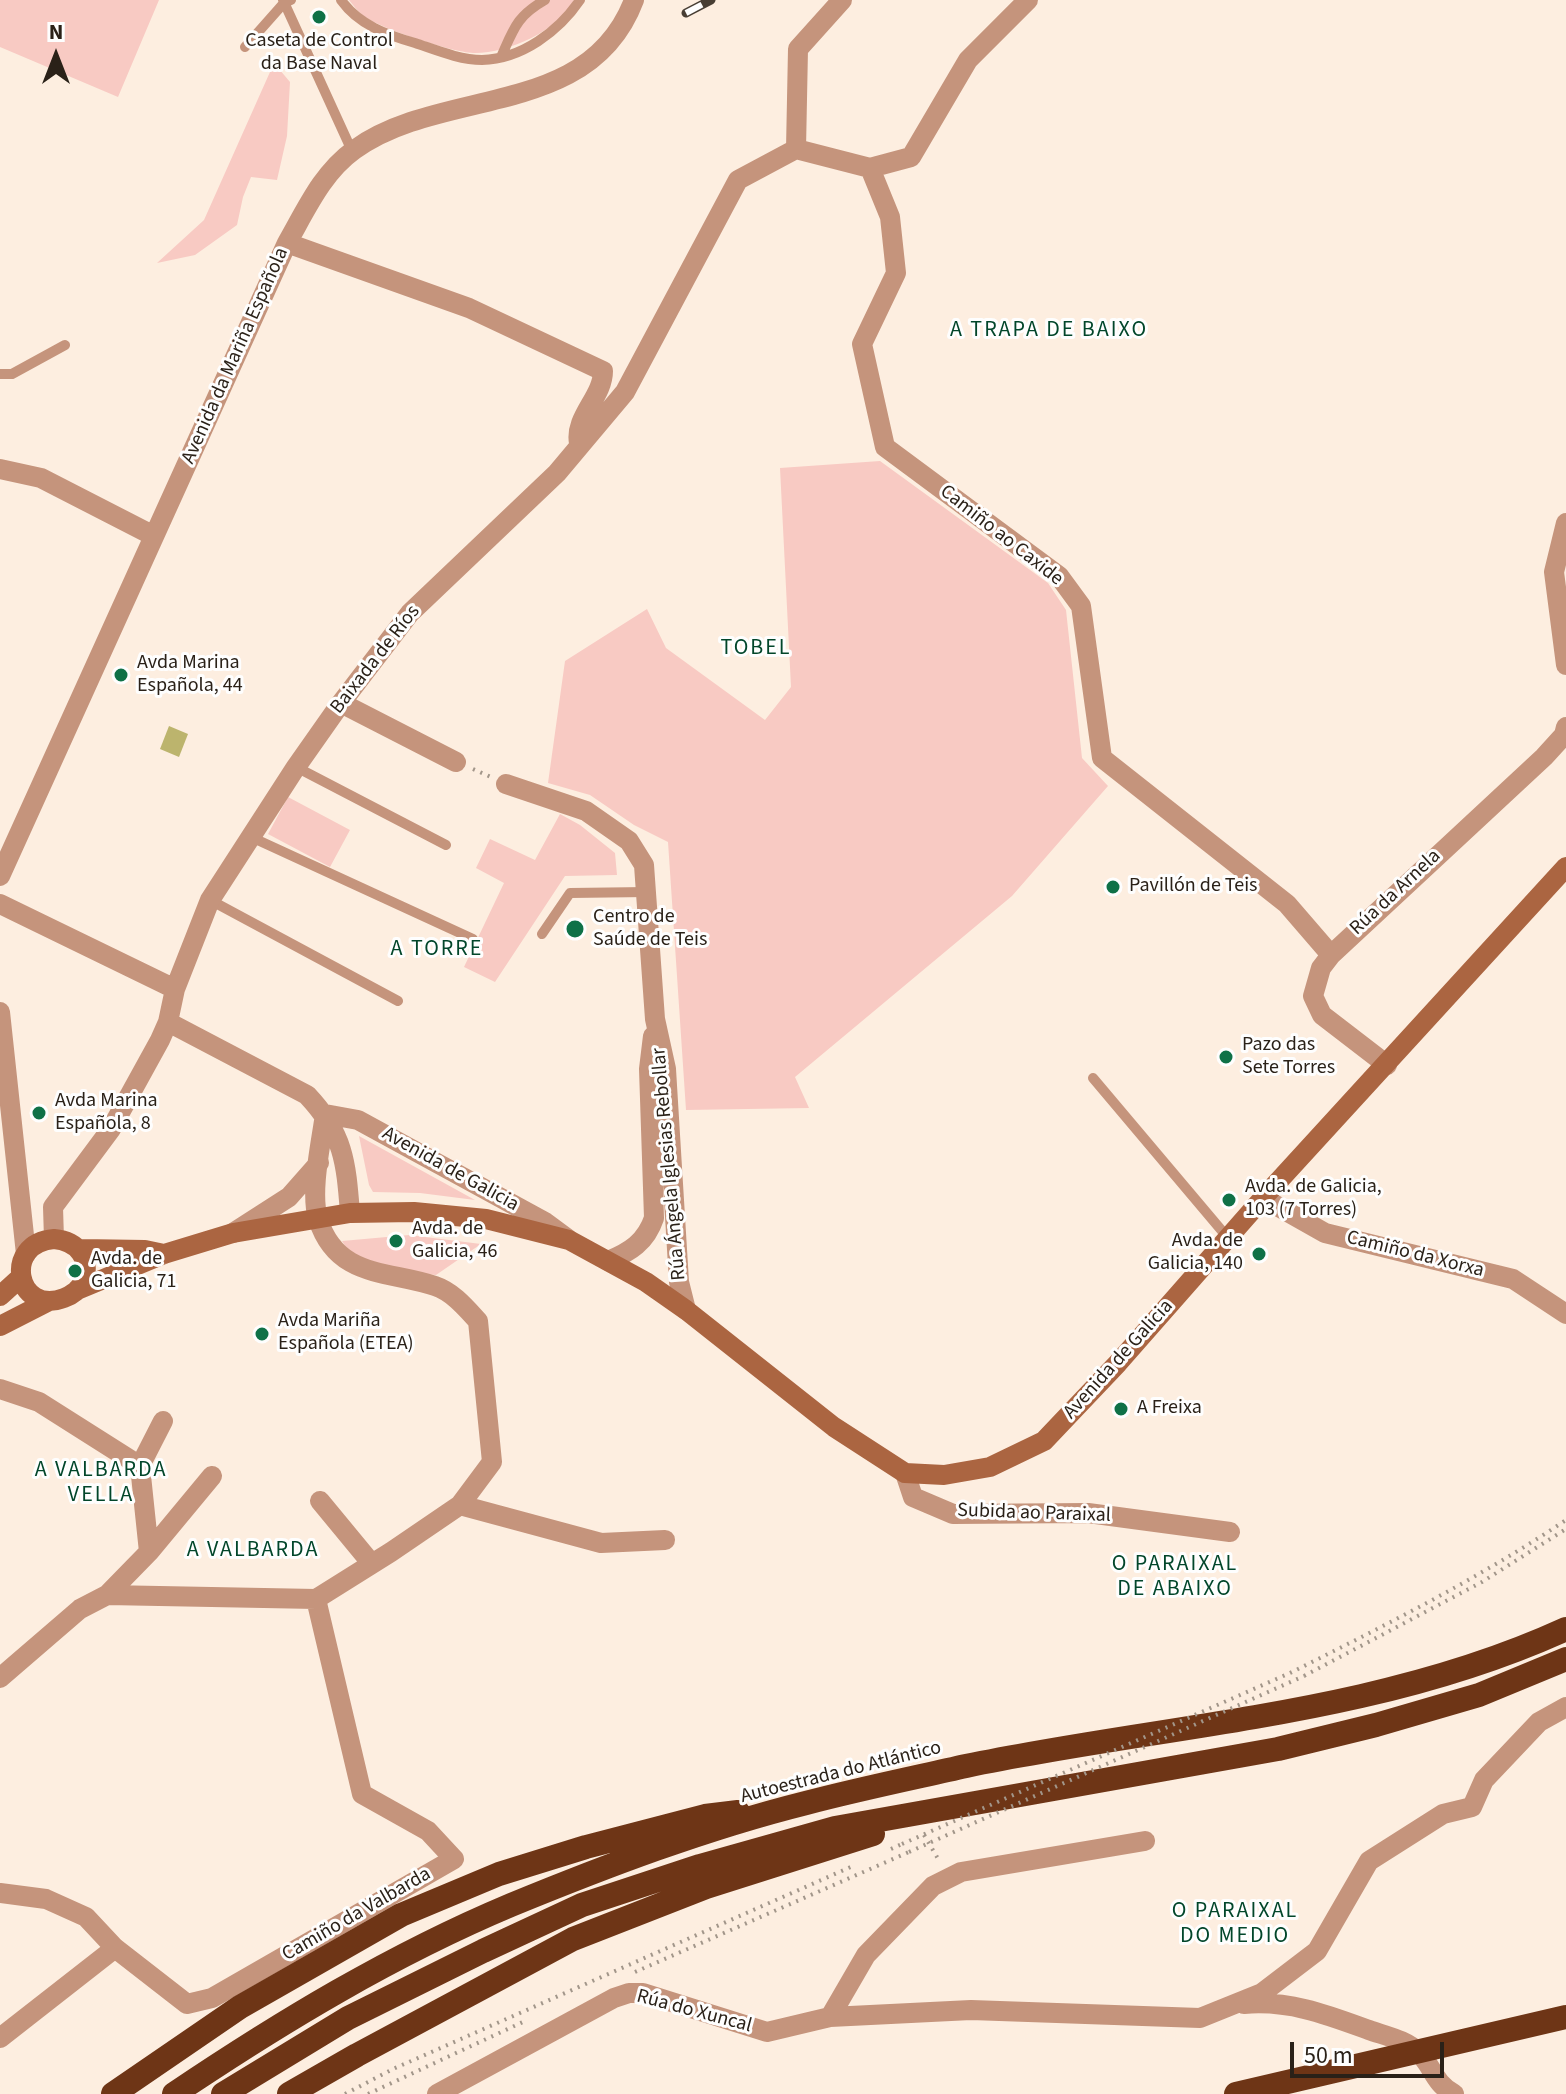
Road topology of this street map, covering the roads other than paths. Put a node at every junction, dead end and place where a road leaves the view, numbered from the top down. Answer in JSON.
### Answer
{"nodes":[{"id":1,"x":341,"y":0,"type":"edge"},
{"id":2,"x":545,"y":0,"type":"edge"},
{"id":3,"x":580,"y":0,"type":"edge"},
{"id":4,"x":634,"y":0,"type":"edge"},
{"id":5,"x":842,"y":0,"type":"edge"},
{"id":6,"x":1028,"y":0,"type":"edge"},
{"id":7,"x":286,"y":1,"type":"edge"},
{"id":8,"x":245,"y":47,"type":"dead end"},
{"id":9,"x":501,"y":57,"type":"junction"},
{"id":10,"x":796,"y":149,"type":"junction"},
{"id":11,"x":352,"y":151,"type":"junction"},
{"id":12,"x":870,"y":168,"type":"junction"},
{"id":13,"x":287,"y":243,"type":"junction"},
{"id":14,"x":65,"y":345,"type":"dead end"},
{"id":15,"x":0,"y":374,"type":"edge"},
{"id":16,"x":580,"y":446,"type":"junction"},
{"id":17,"x":0,"y":469,"type":"edge"},
{"id":18,"x":1566,"y":523,"type":"edge"},
{"id":19,"x":154,"y":536,"type":"junction"},
{"id":20,"x":1566,"y":665,"type":"edge"},
{"id":21,"x":341,"y":703,"type":"junction"},
{"id":22,"x":1566,"y":727,"type":"edge"},
{"id":23,"x":456,"y":762,"type":"road end"},
{"id":24,"x":296,"y":767,"type":"junction"},
{"id":25,"x":506,"y":784,"type":"road end"},
{"id":26,"x":251,"y":837,"type":"junction"},
{"id":27,"x":446,"y":845,"type":"dead end"},
{"id":28,"x":1566,"y":867,"type":"edge"},
{"id":29,"x":0,"y":876,"type":"edge"},
{"id":30,"x":647,"y":892,"type":"junction"},
{"id":31,"x":210,"y":900,"type":"junction"},
{"id":32,"x":0,"y":904,"type":"edge"},
{"id":33,"x":542,"y":934,"type":"dead end"},
{"id":34,"x":473,"y":939,"type":"dead end"},
{"id":35,"x":1331,"y":955,"type":"junction"},
{"id":36,"x":175,"y":989,"type":"junction"},
{"id":37,"x":398,"y":1001,"type":"dead end"},
{"id":38,"x":0,"y":1012,"type":"edge"},
{"id":39,"x":655,"y":1019,"type":"junction"},
{"id":40,"x":168,"y":1022,"type":"junction"},
{"id":41,"x":1387,"y":1065,"type":"junction"},
{"id":42,"x":1093,"y":1078,"type":"dead end"},
{"id":43,"x":325,"y":1114,"type":"junction"},
{"id":44,"x":319,"y":1163,"type":"junction"},
{"id":45,"x":1263,"y":1198,"type":"junction"},
{"id":46,"x":350,"y":1213,"type":"junction"},
{"id":47,"x":23,"y":1217,"type":"junction"},
{"id":48,"x":318,"y":1219,"type":"junction"},
{"id":49,"x":233,"y":1233,"type":"junction"},
{"id":50,"x":1228,"y":1238,"type":"junction"},
{"id":51,"x":50,"y":1239,"type":"junction"},
{"id":52,"x":569,"y":1240,"type":"junction"},
{"id":53,"x":81,"y":1249,"type":"junction"},
{"id":54,"x":26,"y":1254,"type":"junction"},
{"id":55,"x":164,"y":1254,"type":"junction"},
{"id":56,"x":608,"y":1261,"type":"junction"},
{"id":57,"x":21,"y":1277,"type":"junction"},
{"id":58,"x":77,"y":1290,"type":"junction"},
{"id":59,"x":0,"y":1296,"type":"edge"},
{"id":60,"x":47,"y":1302,"type":"junction"},
{"id":61,"x":686,"y":1310,"type":"junction"},
{"id":62,"x":1566,"y":1314,"type":"edge"},
{"id":63,"x":0,"y":1326,"type":"edge"},
{"id":64,"x":0,"y":1389,"type":"edge"},
{"id":65,"x":163,"y":1421,"type":"dead end"},
{"id":66,"x":140,"y":1466,"type":"junction"},
{"id":67,"x":905,"y":1473,"type":"junction"},
{"id":68,"x":212,"y":1476,"type":"dead end"},
{"id":69,"x":320,"y":1501,"type":"dead end"},
{"id":70,"x":460,"y":1505,"type":"junction"},
{"id":71,"x":1230,"y":1532,"type":"dead end"},
{"id":72,"x":665,"y":1540,"type":"dead end"},
{"id":73,"x":149,"y":1552,"type":"junction"},
{"id":74,"x":372,"y":1564,"type":"junction"},
{"id":75,"x":107,"y":1595,"type":"junction"},
{"id":76,"x":316,"y":1599,"type":"junction"},
{"id":77,"x":1566,"y":1629,"type":"edge"},
{"id":78,"x":1566,"y":1659,"type":"edge"},
{"id":79,"x":0,"y":1678,"type":"edge"},
{"id":80,"x":1566,"y":1707,"type":"edge"},
{"id":81,"x":974,"y":1801,"type":"junction"},
{"id":82,"x":804,"y":1803,"type":"junction"},
{"id":83,"x":1145,"y":1841,"type":"dead end"},
{"id":84,"x":0,"y":1893,"type":"edge"},
{"id":85,"x":115,"y":1948,"type":"junction"},
{"id":86,"x":1232,"y":2005,"type":"junction"},
{"id":87,"x":830,"y":2017,"type":"junction"},
{"id":88,"x":1566,"y":2017,"type":"edge"},
{"id":89,"x":0,"y":2038,"type":"edge"},
{"id":90,"x":1419,"y":2052,"type":"junction"},
{"id":91,"x":113,"y":2094,"type":"edge"},
{"id":92,"x":174,"y":2094,"type":"edge"},
{"id":93,"x":223,"y":2094,"type":"edge"},
{"id":94,"x":289,"y":2094,"type":"edge"},
{"id":95,"x":437,"y":2094,"type":"edge"},
{"id":96,"x":1236,"y":2094,"type":"edge"},
{"id":97,"x":1454,"y":2094,"type":"edge"}],
"edges":[{"from":1,"to":9,"type":"lane"},
{"from":2,"to":9,"type":"lane"},
{"from":3,"to":9,"type":"lane"},
{"from":4,"to":11,"type":"street","name":"Avenida da Mariña Española"},
{"from":5,"to":10,"type":"street"},
{"from":6,"to":12,"type":"street"},
{"from":7,"to":8,"type":"lane"},
{"from":7,"to":11,"type":"lane"},
{"from":10,"to":12,"type":"street"},
{"from":10,"to":16,"type":"street","name":"Baixada de Ríos"},
{"from":11,"to":13,"type":"street","name":"Avenida da Mariña Española"},
{"from":12,"to":35,"type":"street","name":"Camiño ao Caxide"},
{"from":13,"to":16,"type":"street"},
{"from":13,"to":19,"type":"street","name":"Avenida da Mariña Española"},
{"from":14,"to":15,"type":"lane"},
{"from":16,"to":21,"type":"street","name":"Baixada de Ríos"},
{"from":17,"to":19,"type":"street"},
{"from":18,"to":20,"type":"street"},
{"from":19,"to":29,"type":"street","name":"Avenida da Mariña Española"},
{"from":21,"to":23,"type":"street"},
{"from":21,"to":24,"type":"street","name":"Baixada de Ríos"},
{"from":22,"to":35,"type":"street","name":"Rúa da Arnela"},
{"from":24,"to":26,"type":"street","name":"Baixada de Ríos"},
{"from":24,"to":27,"type":"lane"},
{"from":25,"to":30,"type":"street","name":"Rúa Ángela Iglesias Rebollar"},
{"from":26,"to":31,"type":"street","name":"Baixada de Ríos"},
{"from":26,"to":34,"type":"lane"},
{"from":28,"to":41,"type":"main road","name":"Avenida de Galicia"},
{"from":30,"to":33,"type":"lane"},
{"from":30,"to":39,"type":"street","name":"Rúa Ángela Iglesias Rebollar"},
{"from":31,"to":36,"type":"street","name":"Baixada de Ríos"},
{"from":31,"to":37,"type":"lane"},
{"from":32,"to":36,"type":"street"},
{"from":35,"to":41,"type":"street","name":"Rúa da Arnela"},
{"from":36,"to":40,"type":"street","name":"Baixada de Ríos"},
{"from":38,"to":47,"type":"street"},
{"from":39,"to":56,"type":"street","name":"Rúa Ángela Iglesias Rebollar"},
{"from":39,"to":61,"type":"street","name":"Rúa Ángela Iglesias Rebollar"},
{"from":40,"to":43,"type":"street","name":"Avenida de Galicia"},
{"from":40,"to":51,"type":"street","name":"Baixada de Ríos"},
{"from":41,"to":45,"type":"main road","name":"Avenida de Galicia"},
{"from":42,"to":50,"type":"lane"},
{"from":43,"to":44,"type":"street"},
{"from":43,"to":46,"type":"street","name":"Avenida de Galicia"},
{"from":43,"to":52,"type":"street","name":"Avenida de Galicia"},
{"from":44,"to":48,"type":"street"},
{"from":44,"to":49,"type":"street","name":"Avenida de Galicia"},
{"from":45,"to":50,"type":"main road","name":"Avenida de Galicia"},
{"from":45,"to":62,"type":"street","name":"Camiño da Xorxa"},
{"from":46,"to":48,"type":"main road","name":"Avenida de Galicia"},
{"from":46,"to":52,"type":"main road","name":"Avenida de Galicia"},
{"from":47,"to":51,"type":"street"},
{"from":47,"to":54,"type":"street"},
{"from":48,"to":49,"type":"main road","name":"Avenida de Galicia"},
{"from":48,"to":70,"type":"street"},
{"from":49,"to":55,"type":"main road","name":"Avenida de Galicia"},
{"from":50,"to":67,"type":"main road","name":"Avenida de Galicia"},
{"from":51,"to":53,"type":"main road"},
{"from":51,"to":54,"type":"main road"},
{"from":52,"to":56,"type":"main road","name":"Avenida de Galicia"},
{"from":53,"to":55,"type":"main road","name":"Avenida de Galicia"},
{"from":53,"to":58,"type":"main road"},
{"from":54,"to":57,"type":"main road"},
{"from":55,"to":58,"type":"main road","name":"Avenida de Galicia"},
{"from":56,"to":61,"type":"main road","name":"Avenida de Galicia"},
{"from":57,"to":59,"type":"main road"},
{"from":57,"to":60,"type":"main road"},
{"from":58,"to":60,"type":"main road"},
{"from":60,"to":63,"type":"main road"},
{"from":61,"to":67,"type":"main road","name":"Avenida de Galicia"},
{"from":64,"to":66,"type":"street"},
{"from":65,"to":66,"type":"street"},
{"from":66,"to":73,"type":"street"},
{"from":67,"to":71,"type":"street","name":"Subida ao Paraixal"},
{"from":68,"to":73,"type":"street"},
{"from":69,"to":74,"type":"street"},
{"from":70,"to":72,"type":"street"},
{"from":70,"to":74,"type":"street"},
{"from":73,"to":75,"type":"street"},
{"from":74,"to":76,"type":"street"},
{"from":75,"to":76,"type":"street"},
{"from":75,"to":79,"type":"street"},
{"from":76,"to":85,"type":"street","name":"Camiño da Valbarda"},
{"from":77,"to":82,"type":"highway","name":"Autoestrada do Atlántico"},
{"from":78,"to":81,"type":"highway"},
{"from":80,"to":86,"type":"street","name":"Rúa do Xuncal"},
{"from":81,"to":93,"type":"highway"},
{"from":81,"to":94,"type":"highway"},
{"from":82,"to":91,"type":"highway"},
{"from":82,"to":92,"type":"highway","name":"Autoestrada do Atlántico"},
{"from":83,"to":87,"type":"street"},
{"from":84,"to":85,"type":"street"},
{"from":85,"to":89,"type":"street"},
{"from":86,"to":87,"type":"street","name":"Rúa do Xuncal"},
{"from":86,"to":90,"type":"street","name":"Rúa do Xuncal"},
{"from":87,"to":95,"type":"street","name":"Rúa do Xuncal"},
{"from":88,"to":90,"type":"highway"},
{"from":90,"to":96,"type":"highway"},
{"from":90,"to":97,"type":"street"}]}
